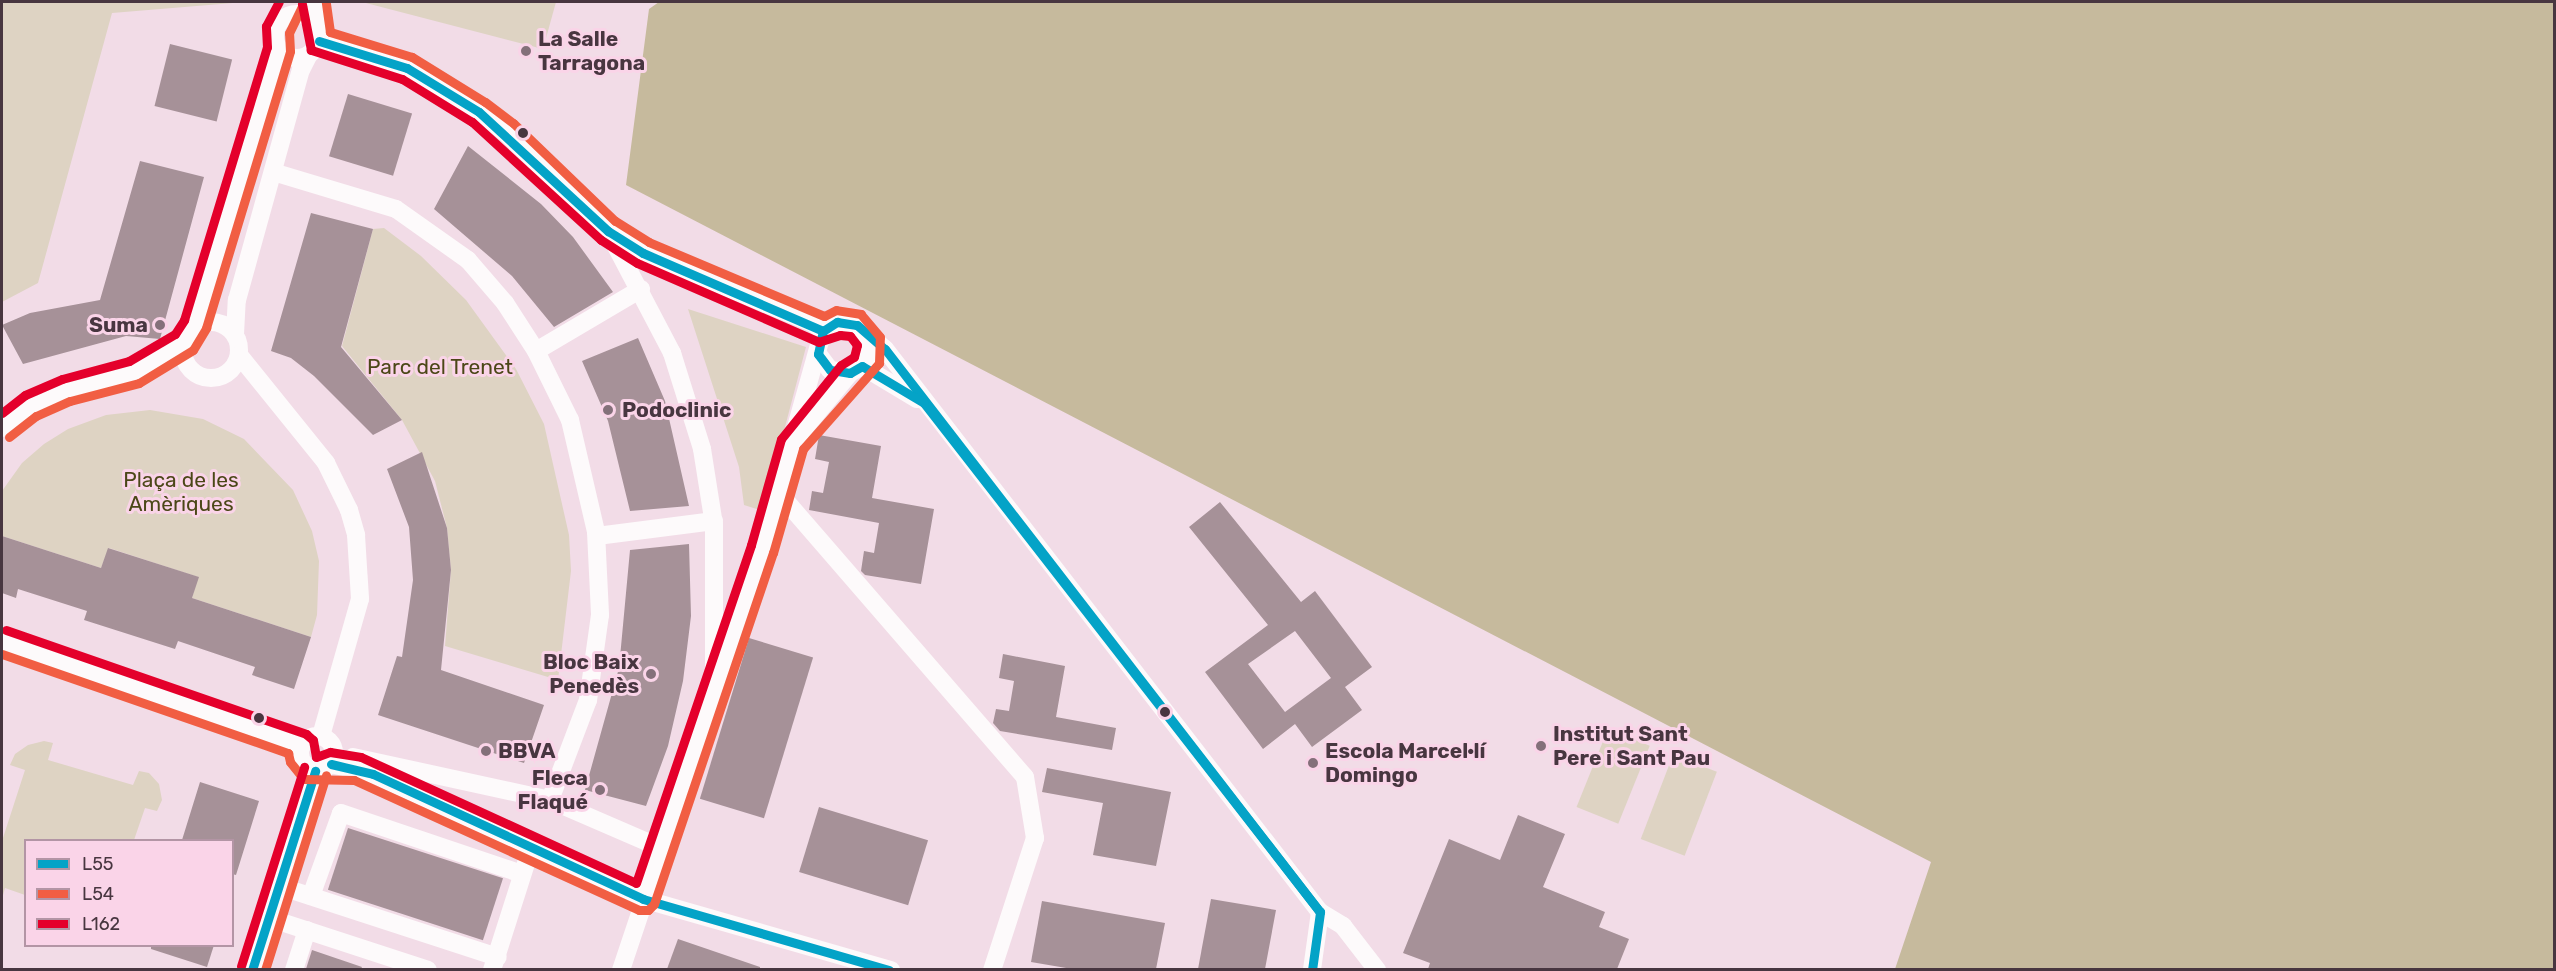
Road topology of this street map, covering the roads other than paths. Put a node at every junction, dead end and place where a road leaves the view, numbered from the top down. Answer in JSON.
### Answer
{"nodes":[{"id":1,"x":314,"y":2,"type":"edge"},
{"id":2,"x":288,"y":10,"type":"edge"},
{"id":3,"x":315,"y":40,"type":"junction"},
{"id":4,"x":279,"y":48,"type":"junction"},
{"id":5,"x":273,"y":172,"type":"junction"},
{"id":6,"x":608,"y":231,"type":"junction"},
{"id":7,"x":641,"y":289,"type":"junction"},
{"id":8,"x":857,"y":325,"type":"junction"},
{"id":9,"x":195,"y":326,"type":"junction"},
{"id":10,"x":824,"y":332,"type":"junction"},
{"id":11,"x":235,"y":334,"type":"junction"},
{"id":12,"x":183,"y":343,"type":"junction"},
{"id":13,"x":536,"y":351,"type":"junction"},
{"id":14,"x":818,"y":354,"type":"junction"},
{"id":15,"x":239,"y":355,"type":"junction"},
{"id":16,"x":856,"y":370,"type":"junction"},
{"id":17,"x":924,"y":403,"type":"junction"},
{"id":18,"x":2,"y":428,"type":"edge"},
{"id":19,"x":792,"y":443,"type":"junction"},
{"id":20,"x":778,"y":492,"type":"junction"},
{"id":21,"x":714,"y":521,"type":"junction"},
{"id":22,"x":597,"y":536,"type":"junction"},
{"id":23,"x":2,"y":641,"type":"edge"},
{"id":24,"x":713,"y":687,"type":"junction"},
{"id":25,"x":321,"y":736,"type":"junction"},
{"id":26,"x":302,"y":745,"type":"junction"},
{"id":27,"x":327,"y":763,"type":"junction"},
{"id":28,"x":550,"y":800,"type":"junction"},
{"id":29,"x":531,"y":848,"type":"junction"},
{"id":30,"x":661,"y":848,"type":"junction"},
{"id":31,"x":522,"y":874,"type":"junction"},
{"id":32,"x":279,"y":886,"type":"junction"},
{"id":33,"x":311,"y":896,"type":"junction"},
{"id":34,"x":643,"y":899,"type":"junction"},
{"id":35,"x":1320,"y":912,"type":"junction"},
{"id":36,"x":269,"y":918,"type":"junction"},
{"id":37,"x":307,"y":930,"type":"junction"},
{"id":38,"x":495,"y":963,"type":"edge"},
{"id":39,"x":252,"y":969,"type":"edge"},
{"id":40,"x":294,"y":969,"type":"edge"},
{"id":41,"x":428,"y":969,"type":"edge"},
{"id":42,"x":621,"y":969,"type":"edge"},
{"id":43,"x":891,"y":969,"type":"edge"},
{"id":44,"x":993,"y":969,"type":"edge"},
{"id":45,"x":1312,"y":969,"type":"edge"},
{"id":46,"x":1377,"y":969,"type":"edge"}],
"edges":[{"from":1,"to":3,"type":"street"},
{"from":2,"to":3,"type":"street"},
{"from":2,"to":4,"type":"street"},
{"from":3,"to":4,"type":"street"},
{"from":3,"to":5,"type":"street"},
{"from":3,"to":6,"type":"street"},
{"from":4,"to":9,"type":"street"},
{"from":5,"to":11,"type":"street"},
{"from":5,"to":13,"type":"street"},
{"from":6,"to":7,"type":"street"},
{"from":6,"to":10,"type":"street"},
{"from":7,"to":13,"type":"street"},
{"from":7,"to":21,"type":"street"},
{"from":8,"to":10,"type":"street"},
{"from":8,"to":16,"type":"street"},
{"from":8,"to":17,"type":"street"},
{"from":9,"to":11,"type":"street"},
{"from":9,"to":12,"type":"street"},
{"from":10,"to":14,"type":"street"},
{"from":11,"to":15,"type":"street"},
{"from":12,"to":15,"type":"street"},
{"from":12,"to":18,"type":"street"},
{"from":13,"to":22,"type":"street"},
{"from":14,"to":16,"type":"street"},
{"from":14,"to":19,"type":"street"},
{"from":15,"to":25,"type":"street"},
{"from":16,"to":17,"type":"street"},
{"from":16,"to":19,"type":"street"},
{"from":17,"to":35,"type":"street"},
{"from":19,"to":20,"type":"street"},
{"from":20,"to":24,"type":"street"},
{"from":20,"to":44,"type":"street"},
{"from":21,"to":22,"type":"street"},
{"from":21,"to":24,"type":"street"},
{"from":22,"to":28,"type":"street"},
{"from":23,"to":26,"type":"street"},
{"from":24,"to":30,"type":"street"},
{"from":25,"to":26,"type":"street"},
{"from":25,"to":27,"type":"street"},
{"from":26,"to":27,"type":"street"},
{"from":27,"to":28,"type":"street"},
{"from":27,"to":29,"type":"street"},
{"from":27,"to":32,"type":"street"},
{"from":28,"to":30,"type":"street"},
{"from":29,"to":31,"type":"street"},
{"from":29,"to":34,"type":"street"},
{"from":30,"to":34,"type":"street"},
{"from":31,"to":33,"type":"street"},
{"from":31,"to":38,"type":"street"},
{"from":32,"to":33,"type":"street"},
{"from":32,"to":36,"type":"street"},
{"from":33,"to":38,"type":"street"},
{"from":34,"to":42,"type":"street"},
{"from":34,"to":43,"type":"street"},
{"from":35,"to":45,"type":"street"},
{"from":35,"to":46,"type":"street"},
{"from":36,"to":37,"type":"street"},
{"from":36,"to":39,"type":"street"},
{"from":37,"to":40,"type":"street"},
{"from":37,"to":41,"type":"street"}]}
